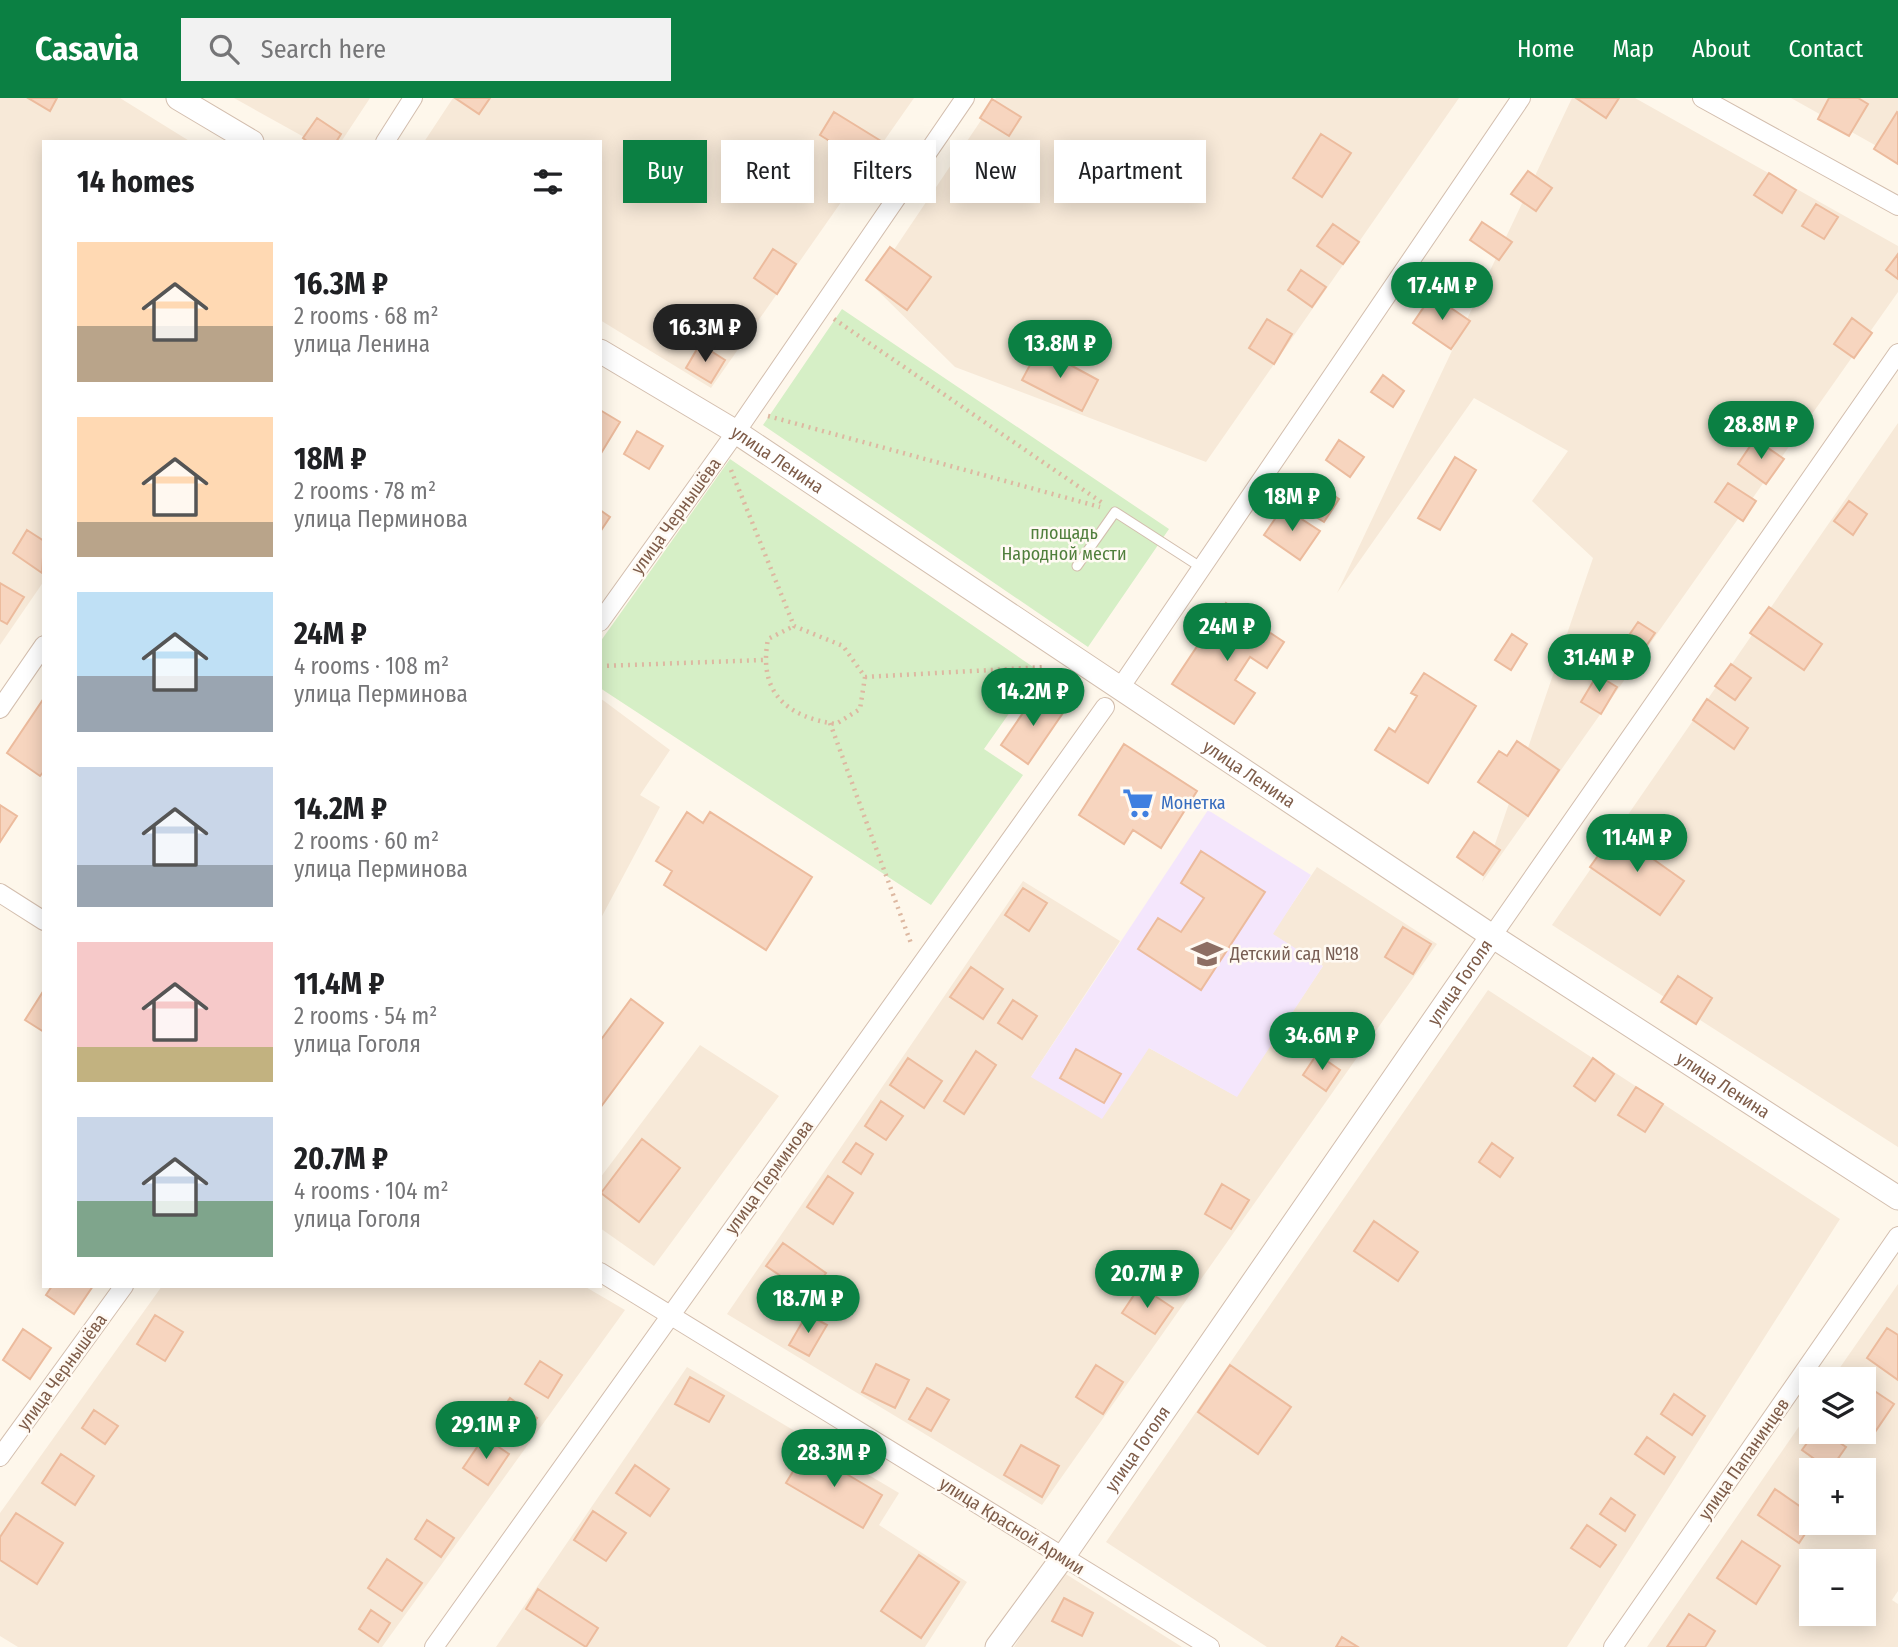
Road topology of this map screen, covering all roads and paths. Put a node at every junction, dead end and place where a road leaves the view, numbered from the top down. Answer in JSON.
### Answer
{"nodes":[{"id":1,"x":178,"y":98,"type":"edge"},
{"id":2,"x":413,"y":98,"type":"edge"},
{"id":3,"x":965,"y":98,"type":"edge"},
{"id":4,"x":1521,"y":98,"type":"edge"},
{"id":5,"x":1702,"y":98,"type":"edge"},
{"id":6,"x":249,"y":140,"type":"edge"},
{"id":7,"x":386,"y":140,"type":"edge"},
{"id":8,"x":1898,"y":206,"type":"edge"},
{"id":9,"x":820,"y":310,"type":"junction"},
{"id":10,"x":602,"y":352,"type":"edge"},
{"id":11,"x":1898,"y":353,"type":"edge"},
{"id":12,"x":750,"y":411,"type":"junction"},
{"id":13,"x":729,"y":441,"type":"junction"},
{"id":14,"x":1115,"y":512,"type":"junction"},
{"id":15,"x":1077,"y":566,"type":"dead end"},
{"id":16,"x":1202,"y":568,"type":"junction"},
{"id":17,"x":602,"y":618,"type":"edge"},
{"id":18,"x":794,"y":626,"type":"junction"},
{"id":19,"x":42,"y":648,"type":"edge"},
{"id":20,"x":764,"y":660,"type":"junction"},
{"id":21,"x":602,"y":666,"type":"edge"},
{"id":22,"x":1043,"y":666,"type":"dead end"},
{"id":23,"x":865,"y":677,"type":"junction"},
{"id":24,"x":1120,"y":688,"type":"junction"},
{"id":25,"x":1105,"y":707,"type":"dead end"},
{"id":26,"x":0,"y":709,"type":"edge"},
{"id":27,"x":831,"y":723,"type":"junction"},
{"id":28,"x":0,"y":893,"type":"edge"},
{"id":29,"x":42,"y":920,"type":"edge"},
{"id":30,"x":1492,"y":936,"type":"junction"},
{"id":31,"x":920,"y":966,"type":"junction"},
{"id":32,"x":1898,"y":1198,"type":"edge"},
{"id":33,"x":1898,"y":1236,"type":"edge"},
{"id":34,"x":602,"y":1273,"type":"edge"},
{"id":35,"x":123,"y":1288,"type":"edge"},
{"id":36,"x":670,"y":1316,"type":"junction"},
{"id":37,"x":0,"y":1457,"type":"edge"},
{"id":38,"x":1063,"y":1557,"type":"junction"},
{"id":39,"x":434,"y":1647,"type":"edge"},
{"id":40,"x":997,"y":1647,"type":"edge"},
{"id":41,"x":1210,"y":1647,"type":"edge"},
{"id":42,"x":1613,"y":1647,"type":"edge"}],
"edges":[{"from":1,"to":6,"type":"street"},
{"from":2,"to":7,"type":"street"},
{"from":3,"to":9,"type":"street","name":"улица Чернышёва"},
{"from":4,"to":16,"type":"street"},
{"from":5,"to":8,"type":"street"},
{"from":9,"to":12,"type":"street","name":"улица Чернышёва"},
{"from":9,"to":14,"type":"path"},
{"from":10,"to":13,"type":"street","name":"улица Ленина"},
{"from":11,"to":30,"type":"street","name":"улица Гоголя"},
{"from":12,"to":13,"type":"street","name":"улица Чернышёва"},
{"from":12,"to":14,"type":"path"},
{"from":13,"to":17,"type":"street","name":"улица Чернышёва"},
{"from":13,"to":18,"type":"path"},
{"from":13,"to":24,"type":"street","name":"улица Ленина"},
{"from":14,"to":15,"type":"lane"},
{"from":14,"to":16,"type":"lane"},
{"from":16,"to":24,"type":"street"},
{"from":18,"to":20,"type":"path"},
{"from":18,"to":23,"type":"path"},
{"from":19,"to":26,"type":"street"},
{"from":20,"to":21,"type":"path"},
{"from":20,"to":27,"type":"path"},
{"from":22,"to":23,"type":"path"},
{"from":23,"to":27,"type":"path"},
{"from":24,"to":30,"type":"street","name":"улица Ленина"},
{"from":25,"to":31,"type":"street","name":"улица Перминова"},
{"from":27,"to":31,"type":"path"},
{"from":28,"to":29,"type":"street"},
{"from":30,"to":32,"type":"street","name":"улица Ленина"},
{"from":30,"to":38,"type":"street","name":"улица Гоголя"},
{"from":31,"to":36,"type":"street","name":"улица Перминова"},
{"from":33,"to":42,"type":"street","name":"улица Папанинцев"},
{"from":34,"to":36,"type":"street","name":"улица Красной Армии"},
{"from":35,"to":37,"type":"street","name":"улица Чернышёва"},
{"from":36,"to":38,"type":"street","name":"улица Красной Армии"},
{"from":36,"to":39,"type":"street","name":"улица Перминова"},
{"from":38,"to":40,"type":"street","name":"улица Гоголя"},
{"from":38,"to":41,"type":"street","name":"улица Красной Армии"}]}
